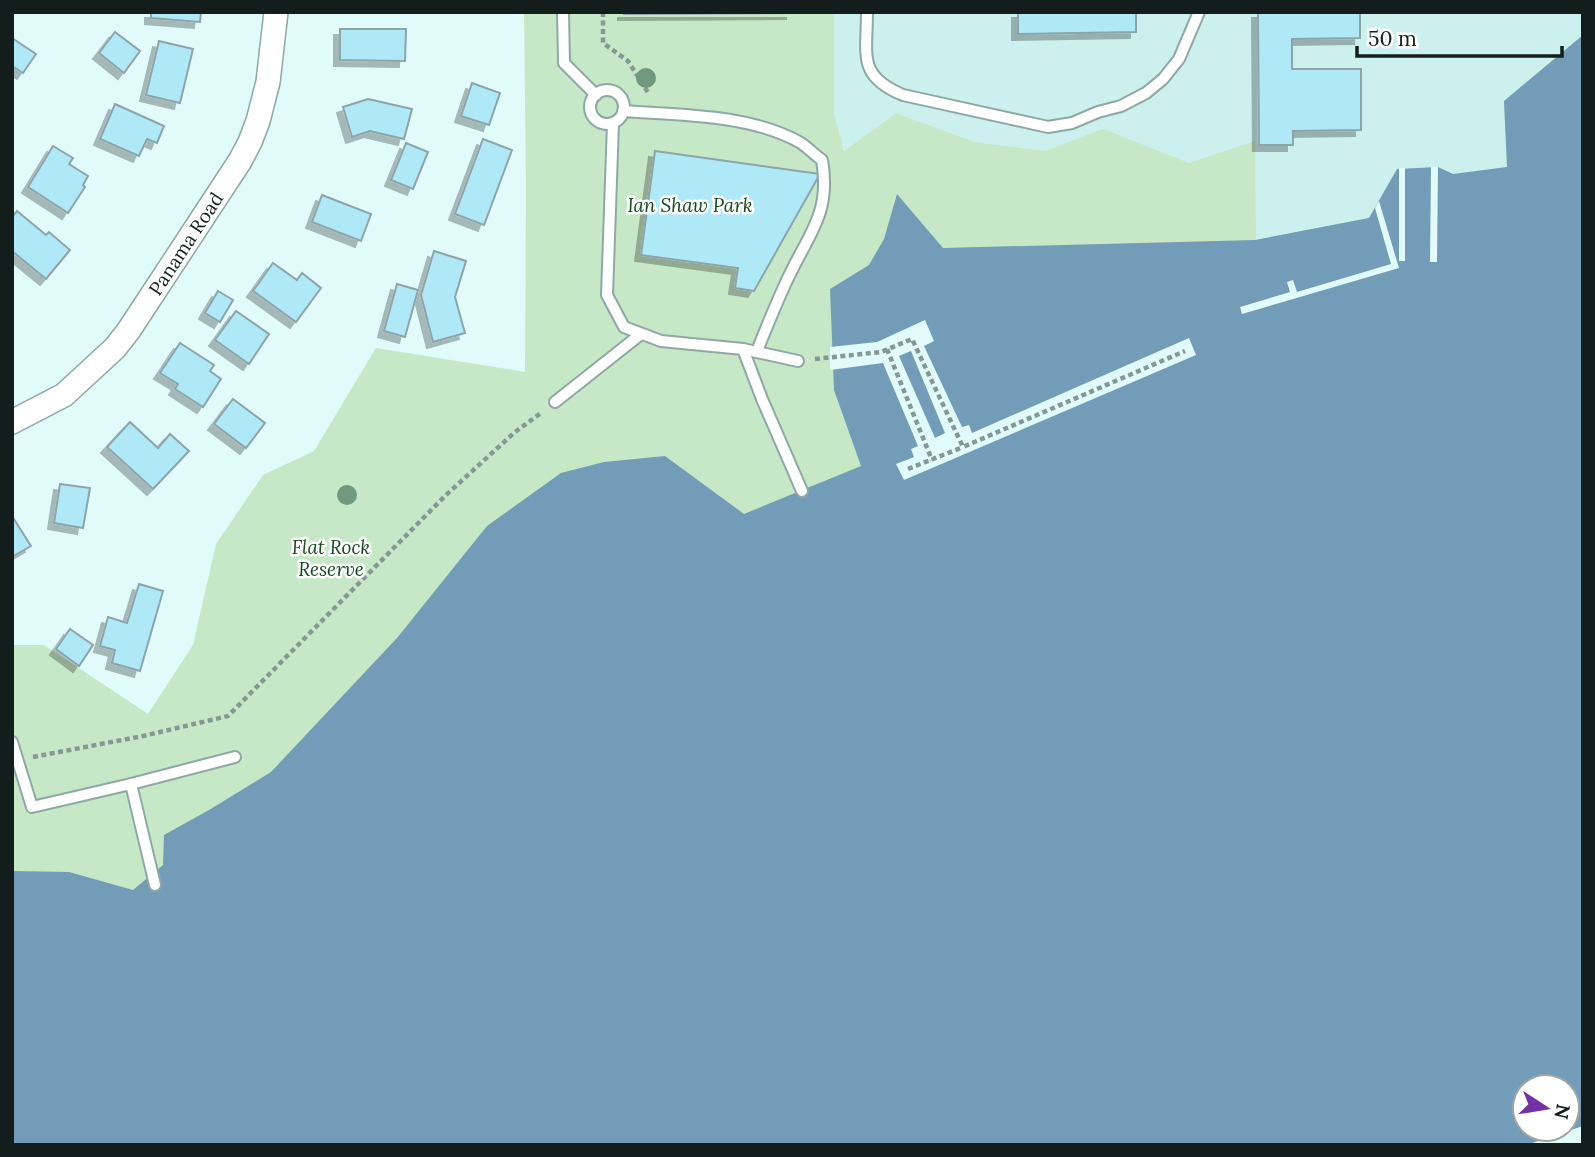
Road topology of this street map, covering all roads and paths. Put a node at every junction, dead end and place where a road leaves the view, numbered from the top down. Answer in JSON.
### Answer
{"nodes":[{"id":1,"x":276,"y":12,"type":"edge"},
{"id":2,"x":563,"y":12,"type":"edge"},
{"id":3,"x":603,"y":12,"type":"edge"},
{"id":4,"x":867,"y":12,"type":"edge"},
{"id":5,"x":1199,"y":12,"type":"edge"},
{"id":6,"x":596,"y":95,"type":"junction"},
{"id":7,"x":623,"y":111,"type":"junction"},
{"id":8,"x":660,"y":113,"type":"junction"},
{"id":9,"x":613,"y":123,"type":"junction"},
{"id":10,"x":641,"y":334,"type":"junction"},
{"id":11,"x":743,"y":349,"type":"junction"},
{"id":12,"x":887,"y":349,"type":"junction"},
{"id":13,"x":757,"y":351,"type":"junction"},
{"id":14,"x":1185,"y":351,"type":"dead end"},
{"id":15,"x":798,"y":362,"type":"joint"},
{"id":16,"x":555,"y":402,"type":"joint"},
{"id":17,"x":12,"y":422,"type":"edge"},
{"id":18,"x":963,"y":446,"type":"junction"},
{"id":19,"x":932,"y":460,"type":"junction"},
{"id":20,"x":908,"y":469,"type":"dead end"},
{"id":21,"x":802,"y":491,"type":"dead end"},
{"id":22,"x":12,"y":742,"type":"edge"},
{"id":23,"x":235,"y":757,"type":"dead end"},
{"id":24,"x":18,"y":760,"type":"junction"},
{"id":25,"x":131,"y":785,"type":"junction"},
{"id":26,"x":155,"y":885,"type":"dead end"}],
"edges":[{"from":1,"to":17,"type":"street","name":"Panama Road"},
{"from":2,"to":6,"type":"lane"},
{"from":3,"to":8,"type":"path"},
{"from":4,"to":5,"type":"lane"},
{"from":6,"to":7,"type":"lane"},
{"from":6,"to":9,"type":"lane"},
{"from":7,"to":8,"type":"lane"},
{"from":7,"to":9,"type":"lane"},
{"from":8,"to":13,"type":"lane"},
{"from":9,"to":10,"type":"lane"},
{"from":10,"to":11,"type":"lane"},
{"from":10,"to":16,"type":"lane"},
{"from":11,"to":13,"type":"lane"},
{"from":11,"to":21,"type":"lane"},
{"from":12,"to":15,"type":"path"},
{"from":12,"to":18,"type":"path"},
{"from":12,"to":19,"type":"path"},
{"from":13,"to":15,"type":"lane"},
{"from":14,"to":18,"type":"path"},
{"from":16,"to":24,"type":"path"},
{"from":18,"to":19,"type":"path"},
{"from":19,"to":20,"type":"path"},
{"from":22,"to":24,"type":"lane"},
{"from":23,"to":25,"type":"lane"},
{"from":24,"to":25,"type":"lane"},
{"from":25,"to":26,"type":"lane"}]}
